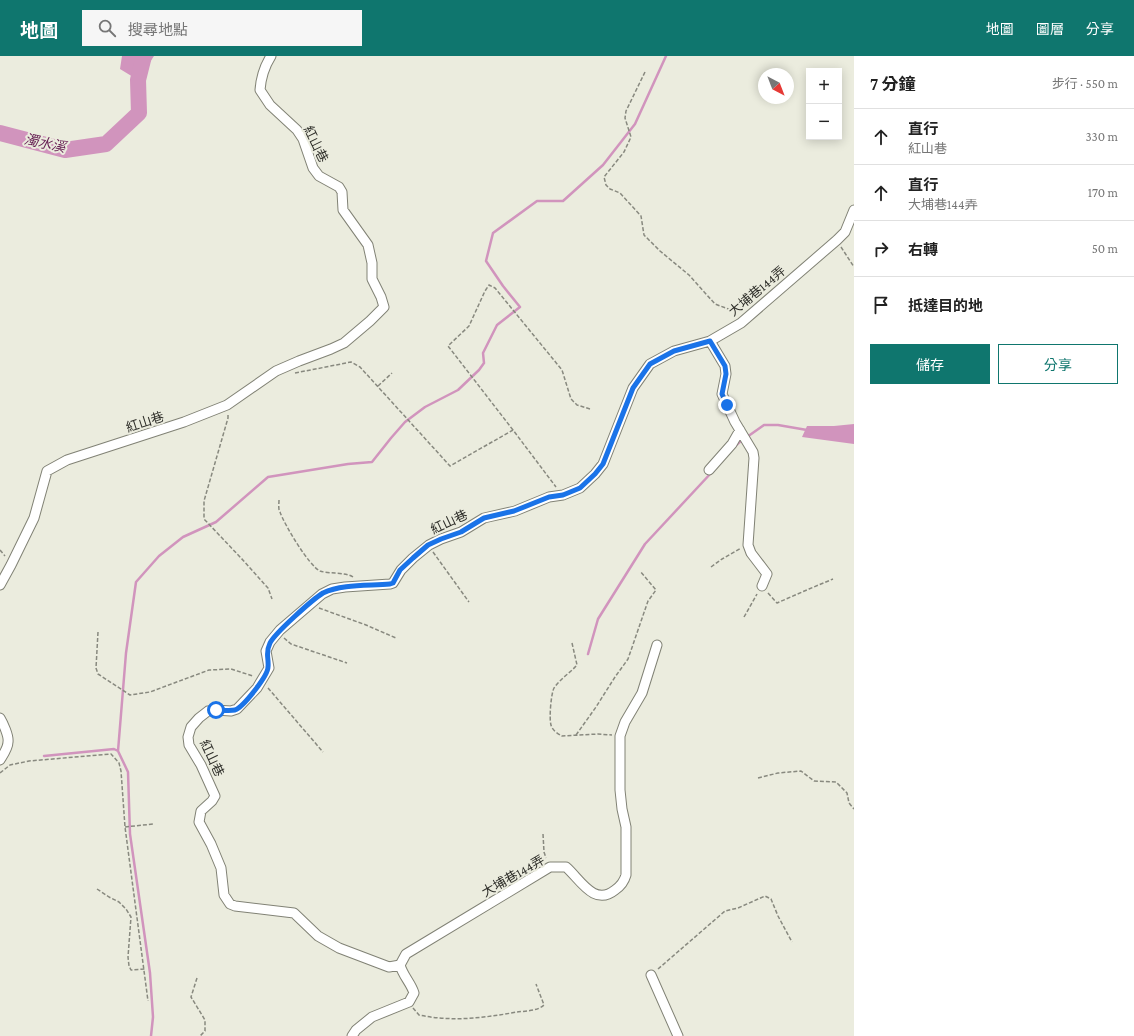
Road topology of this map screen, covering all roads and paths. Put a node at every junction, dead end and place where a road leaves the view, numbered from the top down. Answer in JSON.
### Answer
{"nodes":[{"id":1,"x":271,"y":56,"type":"edge"},
{"id":2,"x":645,"y":72,"type":"dead end"},
{"id":3,"x":854,"y":210,"type":"edge"},
{"id":4,"x":837,"y":240,"type":"junction"},
{"id":5,"x":854,"y":267,"type":"edge"},
{"id":6,"x":754,"y":302,"type":"dead end"},
{"id":7,"x":710,"y":341,"type":"junction"},
{"id":8,"x":392,"y":373,"type":"dead end"},
{"id":9,"x":293,"y":374,"type":"dead end"},
{"id":10,"x":378,"y":386,"type":"junction"},
{"id":11,"x":227,"y":405,"type":"junction"},
{"id":12,"x":590,"y":410,"type":"dead end"},
{"id":13,"x":513,"y":430,"type":"junction"},
{"id":14,"x":740,"y":430,"type":"junction"},
{"id":15,"x":709,"y":470,"type":"dead end"},
{"id":16,"x":563,"y":495,"type":"junction"},
{"id":17,"x":279,"y":500,"type":"dead end"},
{"id":18,"x":428,"y":545,"type":"junction"},
{"id":19,"x":748,"y":545,"type":"junction"},
{"id":20,"x":711,"y":567,"type":"dead end"},
{"id":21,"x":640,"y":571,"type":"dead end"},
{"id":22,"x":833,"y":579,"type":"dead end"},
{"id":23,"x":0,"y":585,"type":"edge"},
{"id":24,"x":364,"y":586,"type":"junction"},
{"id":25,"x":762,"y":586,"type":"junction"},
{"id":26,"x":272,"y":599,"type":"dead end"},
{"id":27,"x":311,"y":602,"type":"junction"},
{"id":28,"x":469,"y":602,"type":"dead end"},
{"id":29,"x":744,"y":617,"type":"dead end"},
{"id":30,"x":98,"y":632,"type":"dead end"},
{"id":31,"x":277,"y":634,"type":"junction"},
{"id":32,"x":396,"y":638,"type":"dead end"},
{"id":33,"x":572,"y":643,"type":"dead end"},
{"id":34,"x":657,"y":645,"type":"dead end"},
{"id":35,"x":347,"y":663,"type":"dead end"},
{"id":36,"x":262,"y":680,"type":"junction"},
{"id":37,"x":0,"y":718,"type":"edge"},
{"id":38,"x":576,"y":735,"type":"junction"},
{"id":39,"x":620,"y":736,"type":"junction"},
{"id":40,"x":322,"y":752,"type":"dead end"},
{"id":41,"x":0,"y":760,"type":"edge"},
{"id":42,"x":0,"y":773,"type":"edge"},
{"id":43,"x":758,"y":778,"type":"dead end"},
{"id":44,"x":854,"y":809,"type":"edge"},
{"id":45,"x":153,"y":824,"type":"dead end"},
{"id":46,"x":125,"y":827,"type":"junction"},
{"id":47,"x":543,"y":834,"type":"dead end"},
{"id":48,"x":550,"y":867,"type":"junction"},
{"id":49,"x":97,"y":889,"type":"dead end"},
{"id":50,"x":792,"y":942,"type":"dead end"},
{"id":51,"x":400,"y":966,"type":"junction"},
{"id":52,"x":145,"y":969,"type":"junction"},
{"id":53,"x":651,"y":975,"type":"joint"},
{"id":54,"x":197,"y":978,"type":"dead end"},
{"id":55,"x":536,"y":984,"type":"dead end"},
{"id":56,"x":148,"y":1001,"type":"dead end"},
{"id":57,"x":409,"y":1002,"type":"junction"},
{"id":58,"x":200,"y":1036,"type":"edge"},
{"id":59,"x":352,"y":1036,"type":"edge"},
{"id":60,"x":678,"y":1036,"type":"edge"}],
"edges":[{"from":1,"to":11,"type":"street","name":"紅山巷"},
{"from":2,"to":6,"type":"path"},
{"from":3,"to":4,"type":"street","name":"大埔巷144弄"},
{"from":4,"to":5,"type":"path"},
{"from":4,"to":7,"type":"street","name":"大埔巷144弄"},
{"from":7,"to":14,"type":"street"},
{"from":7,"to":16,"type":"street","name":"大埔巷144弄"},
{"from":8,"to":10,"type":"path"},
{"from":9,"to":10,"type":"path"},
{"from":10,"to":13,"type":"path"},
{"from":11,"to":23,"type":"street","name":"紅山巷"},
{"from":11,"to":26,"type":"path"},
{"from":12,"to":13,"type":"path"},
{"from":13,"to":16,"type":"path"},
{"from":14,"to":15,"type":"street"},
{"from":14,"to":19,"type":"street"},
{"from":16,"to":18,"type":"street","name":"紅山巷"},
{"from":17,"to":24,"type":"path"},
{"from":18,"to":24,"type":"street","name":"紅山巷"},
{"from":18,"to":28,"type":"path"},
{"from":19,"to":20,"type":"path"},
{"from":19,"to":25,"type":"street"},
{"from":21,"to":38,"type":"path"},
{"from":22,"to":25,"type":"path"},
{"from":24,"to":27,"type":"street","name":"紅山巷"},
{"from":25,"to":29,"type":"path"},
{"from":27,"to":31,"type":"street","name":"紅山巷"},
{"from":27,"to":32,"type":"path"},
{"from":30,"to":36,"type":"path"},
{"from":31,"to":35,"type":"path"},
{"from":31,"to":36,"type":"street","name":"紅山巷"},
{"from":33,"to":38,"type":"path"},
{"from":34,"to":39,"type":"street","name":"大埔巷144弄"},
{"from":36,"to":40,"type":"path"},
{"from":36,"to":51,"type":"street","name":"紅山巷"},
{"from":37,"to":41,"type":"street"},
{"from":38,"to":39,"type":"path"},
{"from":39,"to":48,"type":"street","name":"大埔巷144弄"},
{"from":42,"to":46,"type":"path"},
{"from":43,"to":44,"type":"path"},
{"from":45,"to":46,"type":"path"},
{"from":46,"to":52,"type":"path"},
{"from":47,"to":48,"type":"path"},
{"from":48,"to":51,"type":"street","name":"大埔巷144弄"},
{"from":49,"to":52,"type":"path"},
{"from":50,"to":53,"type":"path"},
{"from":51,"to":57,"type":"street"},
{"from":52,"to":56,"type":"path"},
{"from":53,"to":60,"type":"street"},
{"from":54,"to":58,"type":"path"},
{"from":55,"to":57,"type":"path"},
{"from":57,"to":59,"type":"street"}]}
